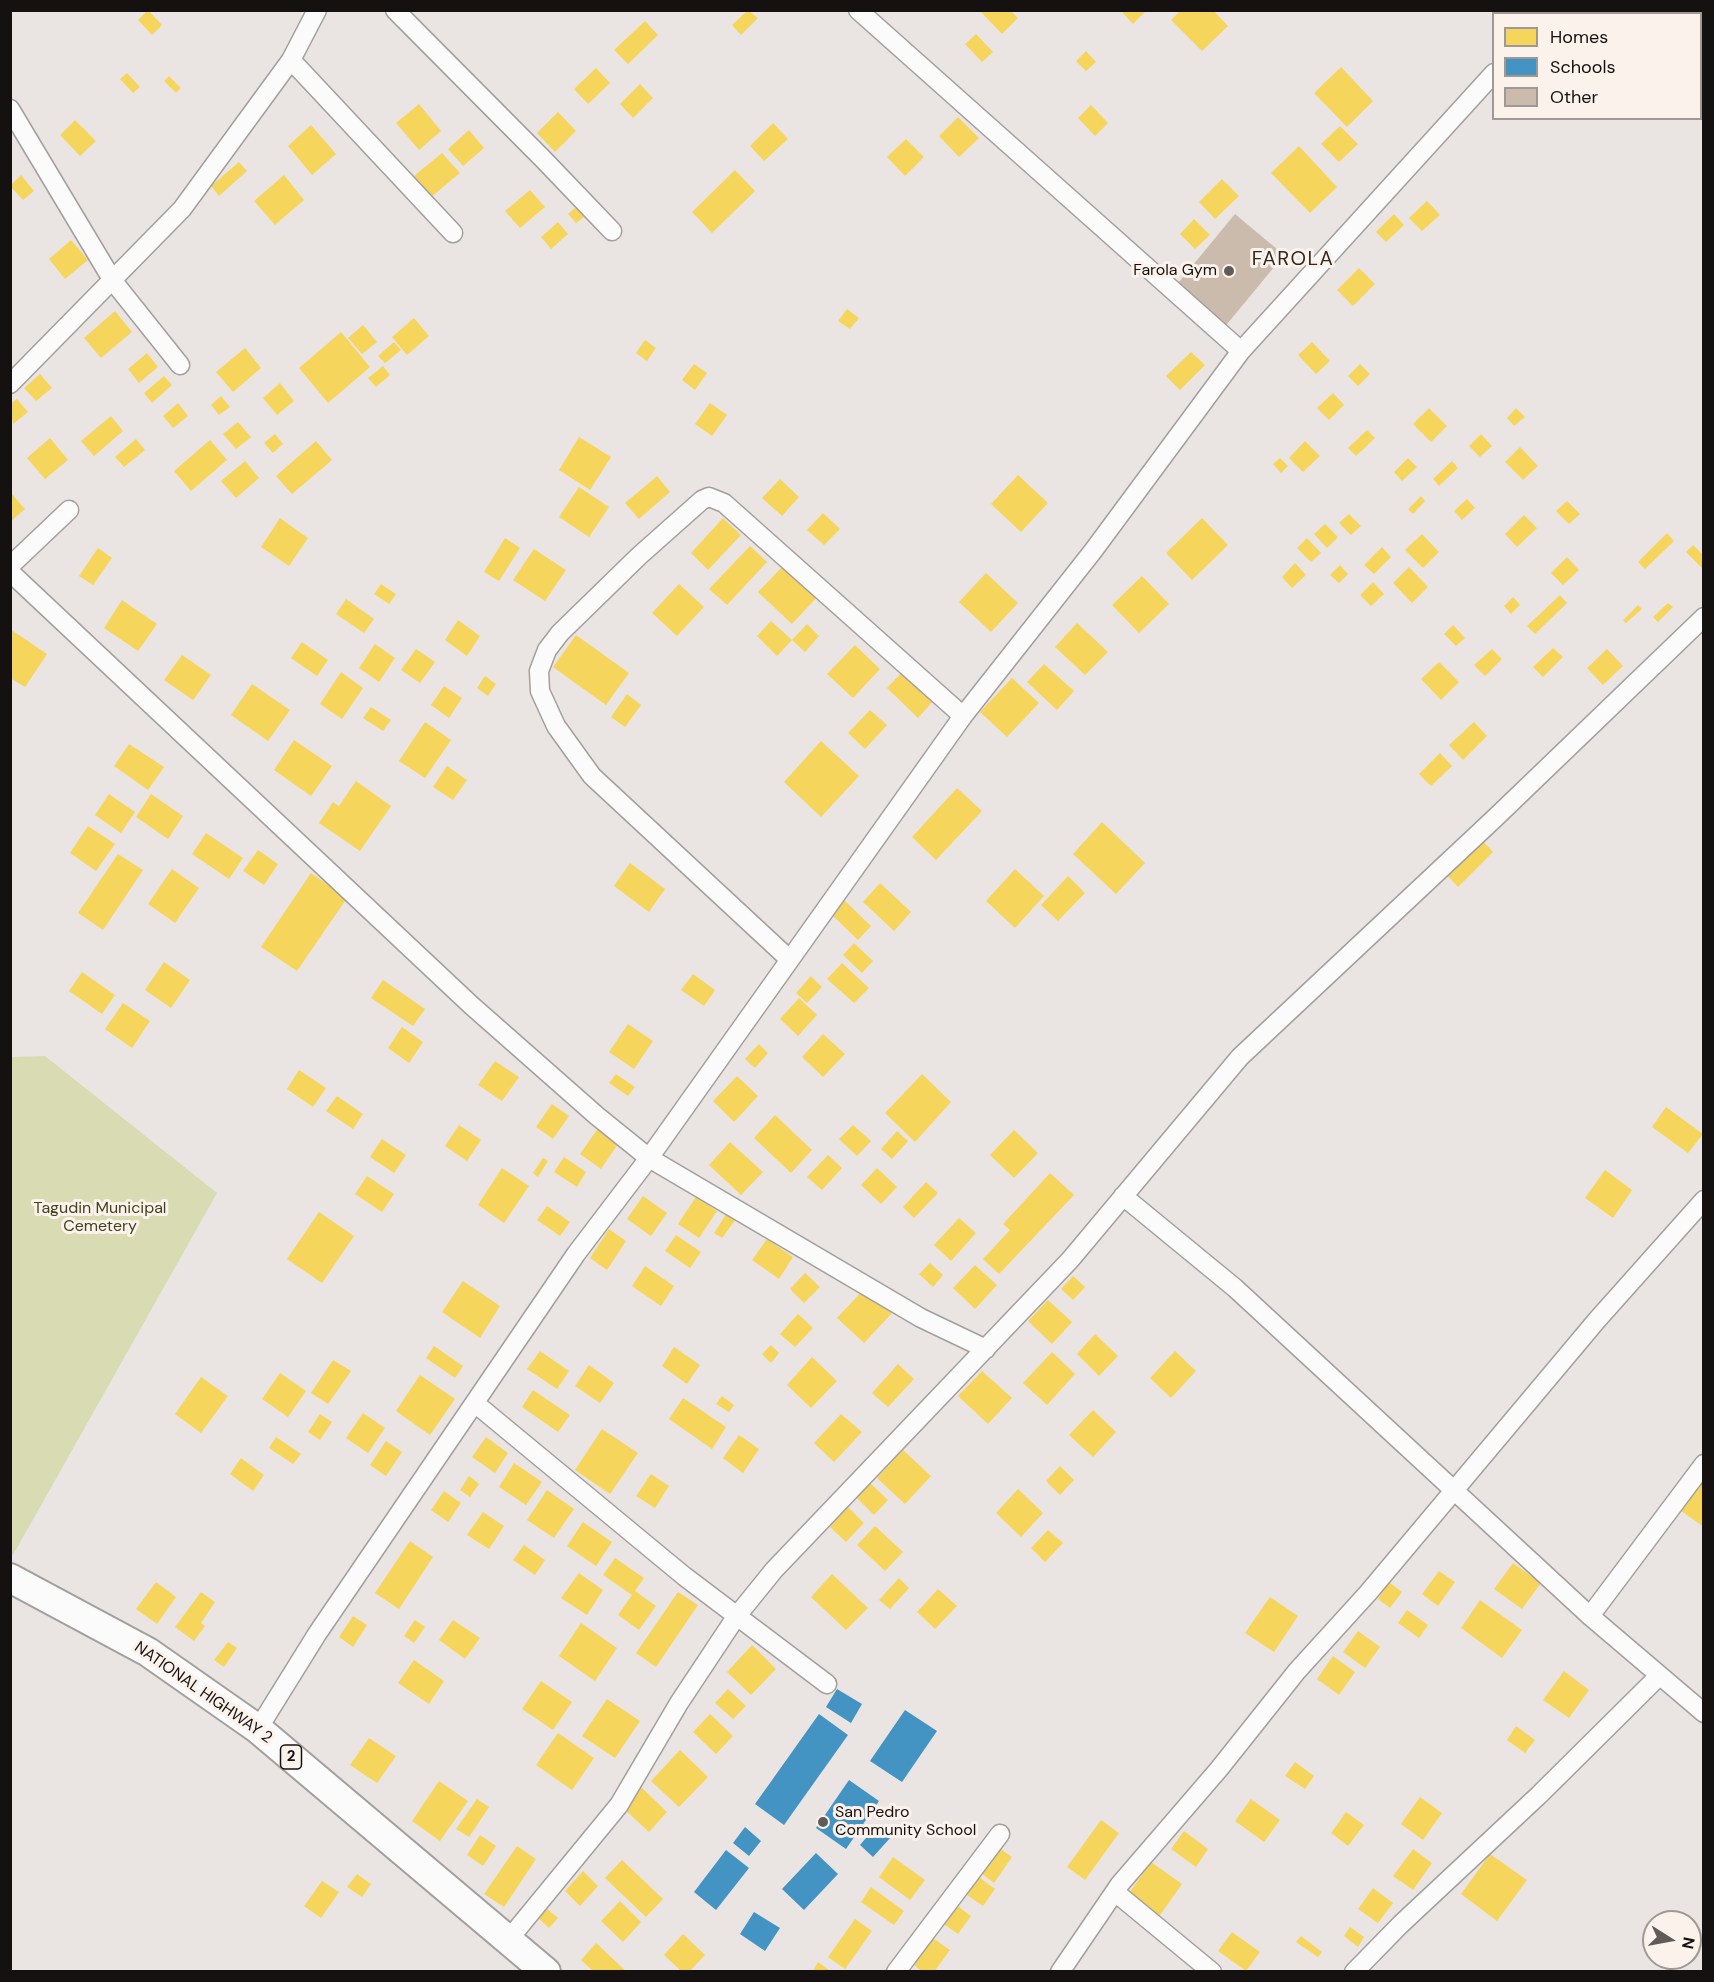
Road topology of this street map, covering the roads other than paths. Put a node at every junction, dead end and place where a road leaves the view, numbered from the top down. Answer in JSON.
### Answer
{"nodes":[{"id":1,"x":317,"y":10,"type":"edge"},
{"id":2,"x":395,"y":10,"type":"edge"},
{"id":3,"x":858,"y":10,"type":"edge"},
{"id":4,"x":291,"y":60,"type":"junction"},
{"id":5,"x":1492,"y":75,"type":"edge"},
{"id":6,"x":10,"y":109,"type":"edge"},
{"id":7,"x":612,"y":231,"type":"dead end"},
{"id":8,"x":453,"y":233,"type":"dead end"},
{"id":9,"x":113,"y":281,"type":"junction"},
{"id":10,"x":1241,"y":351,"type":"junction"},
{"id":11,"x":180,"y":365,"type":"dead end"},
{"id":12,"x":10,"y":384,"type":"edge"},
{"id":13,"x":69,"y":510,"type":"dead end"},
{"id":14,"x":10,"y":566,"type":"edge"},
{"id":15,"x":10,"y":572,"type":"edge"},
{"id":16,"x":1704,"y":617,"type":"edge"},
{"id":17,"x":963,"y":716,"type":"junction"},
{"id":18,"x":789,"y":960,"type":"junction"},
{"id":19,"x":649,"y":1158,"type":"junction"},
{"id":20,"x":1123,"y":1196,"type":"junction"},
{"id":21,"x":1704,"y":1200,"type":"edge"},
{"id":22,"x":986,"y":1348,"type":"junction"},
{"id":23,"x":476,"y":1404,"type":"junction"},
{"id":24,"x":1704,"y":1464,"type":"edge"},
{"id":25,"x":1453,"y":1491,"type":"junction"},
{"id":26,"x":10,"y":1578,"type":"edge"},
{"id":27,"x":1590,"y":1616,"type":"junction"},
{"id":28,"x":736,"y":1617,"type":"junction"},
{"id":29,"x":1659,"y":1676,"type":"junction"},
{"id":30,"x":827,"y":1684,"type":"dead end"},
{"id":31,"x":1703,"y":1713,"type":"edge"},
{"id":32,"x":258,"y":1729,"type":"junction"},
{"id":33,"x":1000,"y":1834,"type":"dead end"},
{"id":34,"x":1115,"y":1892,"type":"junction"},
{"id":35,"x":509,"y":1939,"type":"junction"},
{"id":36,"x":546,"y":1971,"type":"edge"},
{"id":37,"x":896,"y":1971,"type":"edge"},
{"id":38,"x":1060,"y":1971,"type":"edge"},
{"id":39,"x":1212,"y":1971,"type":"edge"},
{"id":40,"x":1354,"y":1971,"type":"edge"}],
"edges":[{"from":1,"to":4,"type":"street"},
{"from":2,"to":7,"type":"street"},
{"from":3,"to":10,"type":"street"},
{"from":4,"to":8,"type":"street"},
{"from":4,"to":9,"type":"street"},
{"from":5,"to":10,"type":"street"},
{"from":6,"to":9,"type":"street"},
{"from":9,"to":11,"type":"street"},
{"from":9,"to":12,"type":"street"},
{"from":10,"to":17,"type":"street"},
{"from":13,"to":14,"type":"street"},
{"from":15,"to":19,"type":"street"},
{"from":16,"to":20,"type":"street"},
{"from":17,"to":18,"type":"street"},
{"from":17,"to":18,"type":"street"},
{"from":18,"to":19,"type":"street"},
{"from":19,"to":22,"type":"street"},
{"from":19,"to":23,"type":"street"},
{"from":20,"to":22,"type":"street"},
{"from":20,"to":25,"type":"street"},
{"from":21,"to":25,"type":"street"},
{"from":22,"to":28,"type":"street"},
{"from":23,"to":28,"type":"street"},
{"from":23,"to":32,"type":"street"},
{"from":24,"to":27,"type":"street"},
{"from":25,"to":27,"type":"street"},
{"from":25,"to":34,"type":"street"},
{"from":26,"to":32,"type":"highway","name":"NATIONAL HIGHWAY 2","number":"2"},
{"from":27,"to":29,"type":"street"},
{"from":28,"to":30,"type":"street"},
{"from":28,"to":35,"type":"street"},
{"from":29,"to":31,"type":"street"},
{"from":29,"to":40,"type":"street"},
{"from":32,"to":35,"type":"highway","name":"NATIONAL HIGHWAY 2","number":"2"},
{"from":33,"to":37,"type":"street"},
{"from":34,"to":38,"type":"street"},
{"from":34,"to":39,"type":"street"},
{"from":35,"to":36,"type":"highway","name":"NATIONAL HIGHWAY 2","number":"2"}]}
